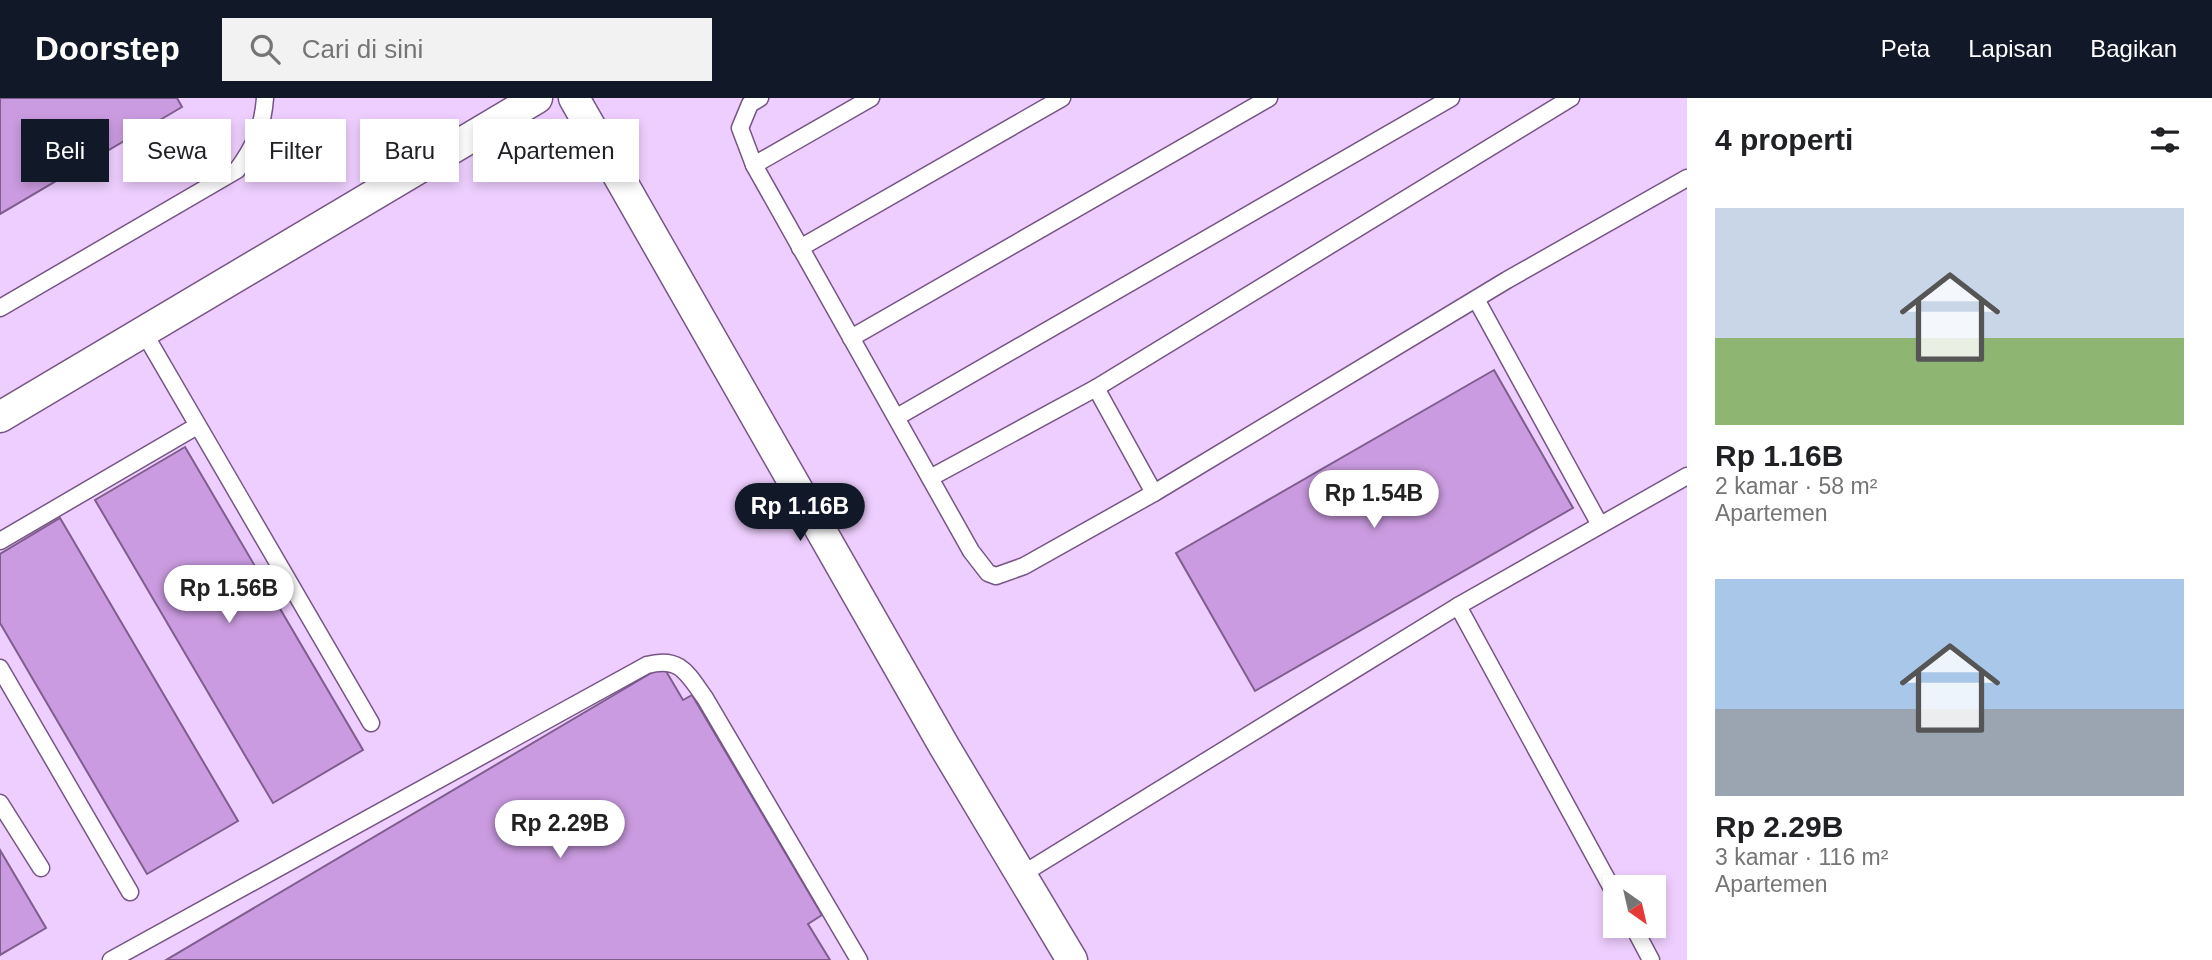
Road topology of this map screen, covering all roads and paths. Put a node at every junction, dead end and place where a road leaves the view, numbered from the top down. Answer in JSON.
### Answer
{"nodes":[{"id":1,"x":265,"y":98,"type":"edge"},
{"id":2,"x":537,"y":98,"type":"edge"},
{"id":3,"x":574,"y":98,"type":"edge"},
{"id":4,"x":760,"y":98,"type":"edge"},
{"id":5,"x":871,"y":98,"type":"edge"},
{"id":6,"x":1062,"y":98,"type":"edge"},
{"id":7,"x":1269,"y":98,"type":"edge"},
{"id":8,"x":1451,"y":98,"type":"edge"},
{"id":9,"x":1571,"y":98,"type":"edge"},
{"id":10,"x":754,"y":165,"type":"junction"},
{"id":11,"x":1687,"y":178,"type":"edge"},
{"id":12,"x":800,"y":248,"type":"junction"},
{"id":13,"x":1476,"y":299,"type":"junction"},
{"id":14,"x":0,"y":308,"type":"edge"},
{"id":15,"x":143,"y":331,"type":"junction"},
{"id":16,"x":851,"y":338,"type":"junction"},
{"id":17,"x":1096,"y":388,"type":"junction"},
{"id":18,"x":0,"y":416,"type":"edge"},
{"id":19,"x":897,"y":417,"type":"junction"},
{"id":20,"x":197,"y":426,"type":"junction"},
{"id":21,"x":1687,"y":476,"type":"edge"},
{"id":22,"x":930,"y":478,"type":"junction"},
{"id":23,"x":1154,"y":493,"type":"junction"},
{"id":24,"x":1600,"y":525,"type":"junction"},
{"id":25,"x":0,"y":541,"type":"edge"},
{"id":26,"x":1458,"y":606,"type":"junction"},
{"id":27,"x":0,"y":668,"type":"edge"},
{"id":28,"x":371,"y":723,"type":"dead end"},
{"id":29,"x":0,"y":803,"type":"edge"},
{"id":30,"x":41,"y":868,"type":"dead end"},
{"id":31,"x":1021,"y":875,"type":"junction"},
{"id":32,"x":1605,"y":875,"type":"edge"},
{"id":33,"x":130,"y":892,"type":"dead end"},
{"id":34,"x":1639,"y":938,"type":"edge"},
{"id":35,"x":111,"y":960,"type":"edge"},
{"id":36,"x":859,"y":960,"type":"edge"},
{"id":37,"x":1072,"y":960,"type":"edge"},
{"id":38,"x":1651,"y":960,"type":"edge"}],
"edges":[{"from":1,"to":14,"type":"lane"},
{"from":2,"to":15,"type":"street"},
{"from":3,"to":31,"type":"street"},
{"from":4,"to":10,"type":"lane"},
{"from":5,"to":10,"type":"lane"},
{"from":6,"to":12,"type":"lane"},
{"from":7,"to":16,"type":"lane"},
{"from":8,"to":19,"type":"lane"},
{"from":9,"to":17,"type":"lane"},
{"from":10,"to":12,"type":"lane"},
{"from":11,"to":13,"type":"lane"},
{"from":12,"to":16,"type":"lane"},
{"from":13,"to":23,"type":"lane"},
{"from":13,"to":24,"type":"lane"},
{"from":15,"to":18,"type":"street"},
{"from":15,"to":20,"type":"lane"},
{"from":16,"to":19,"type":"lane"},
{"from":17,"to":22,"type":"lane"},
{"from":17,"to":23,"type":"lane"},
{"from":19,"to":22,"type":"lane"},
{"from":20,"to":25,"type":"lane"},
{"from":20,"to":28,"type":"lane"},
{"from":21,"to":24,"type":"lane"},
{"from":22,"to":23,"type":"lane"},
{"from":24,"to":26,"type":"lane"},
{"from":26,"to":31,"type":"lane"},
{"from":26,"to":32,"type":"lane"},
{"from":27,"to":33,"type":"lane"},
{"from":29,"to":30,"type":"lane"},
{"from":31,"to":37,"type":"street"},
{"from":34,"to":38,"type":"lane"},
{"from":35,"to":36,"type":"lane"}]}
